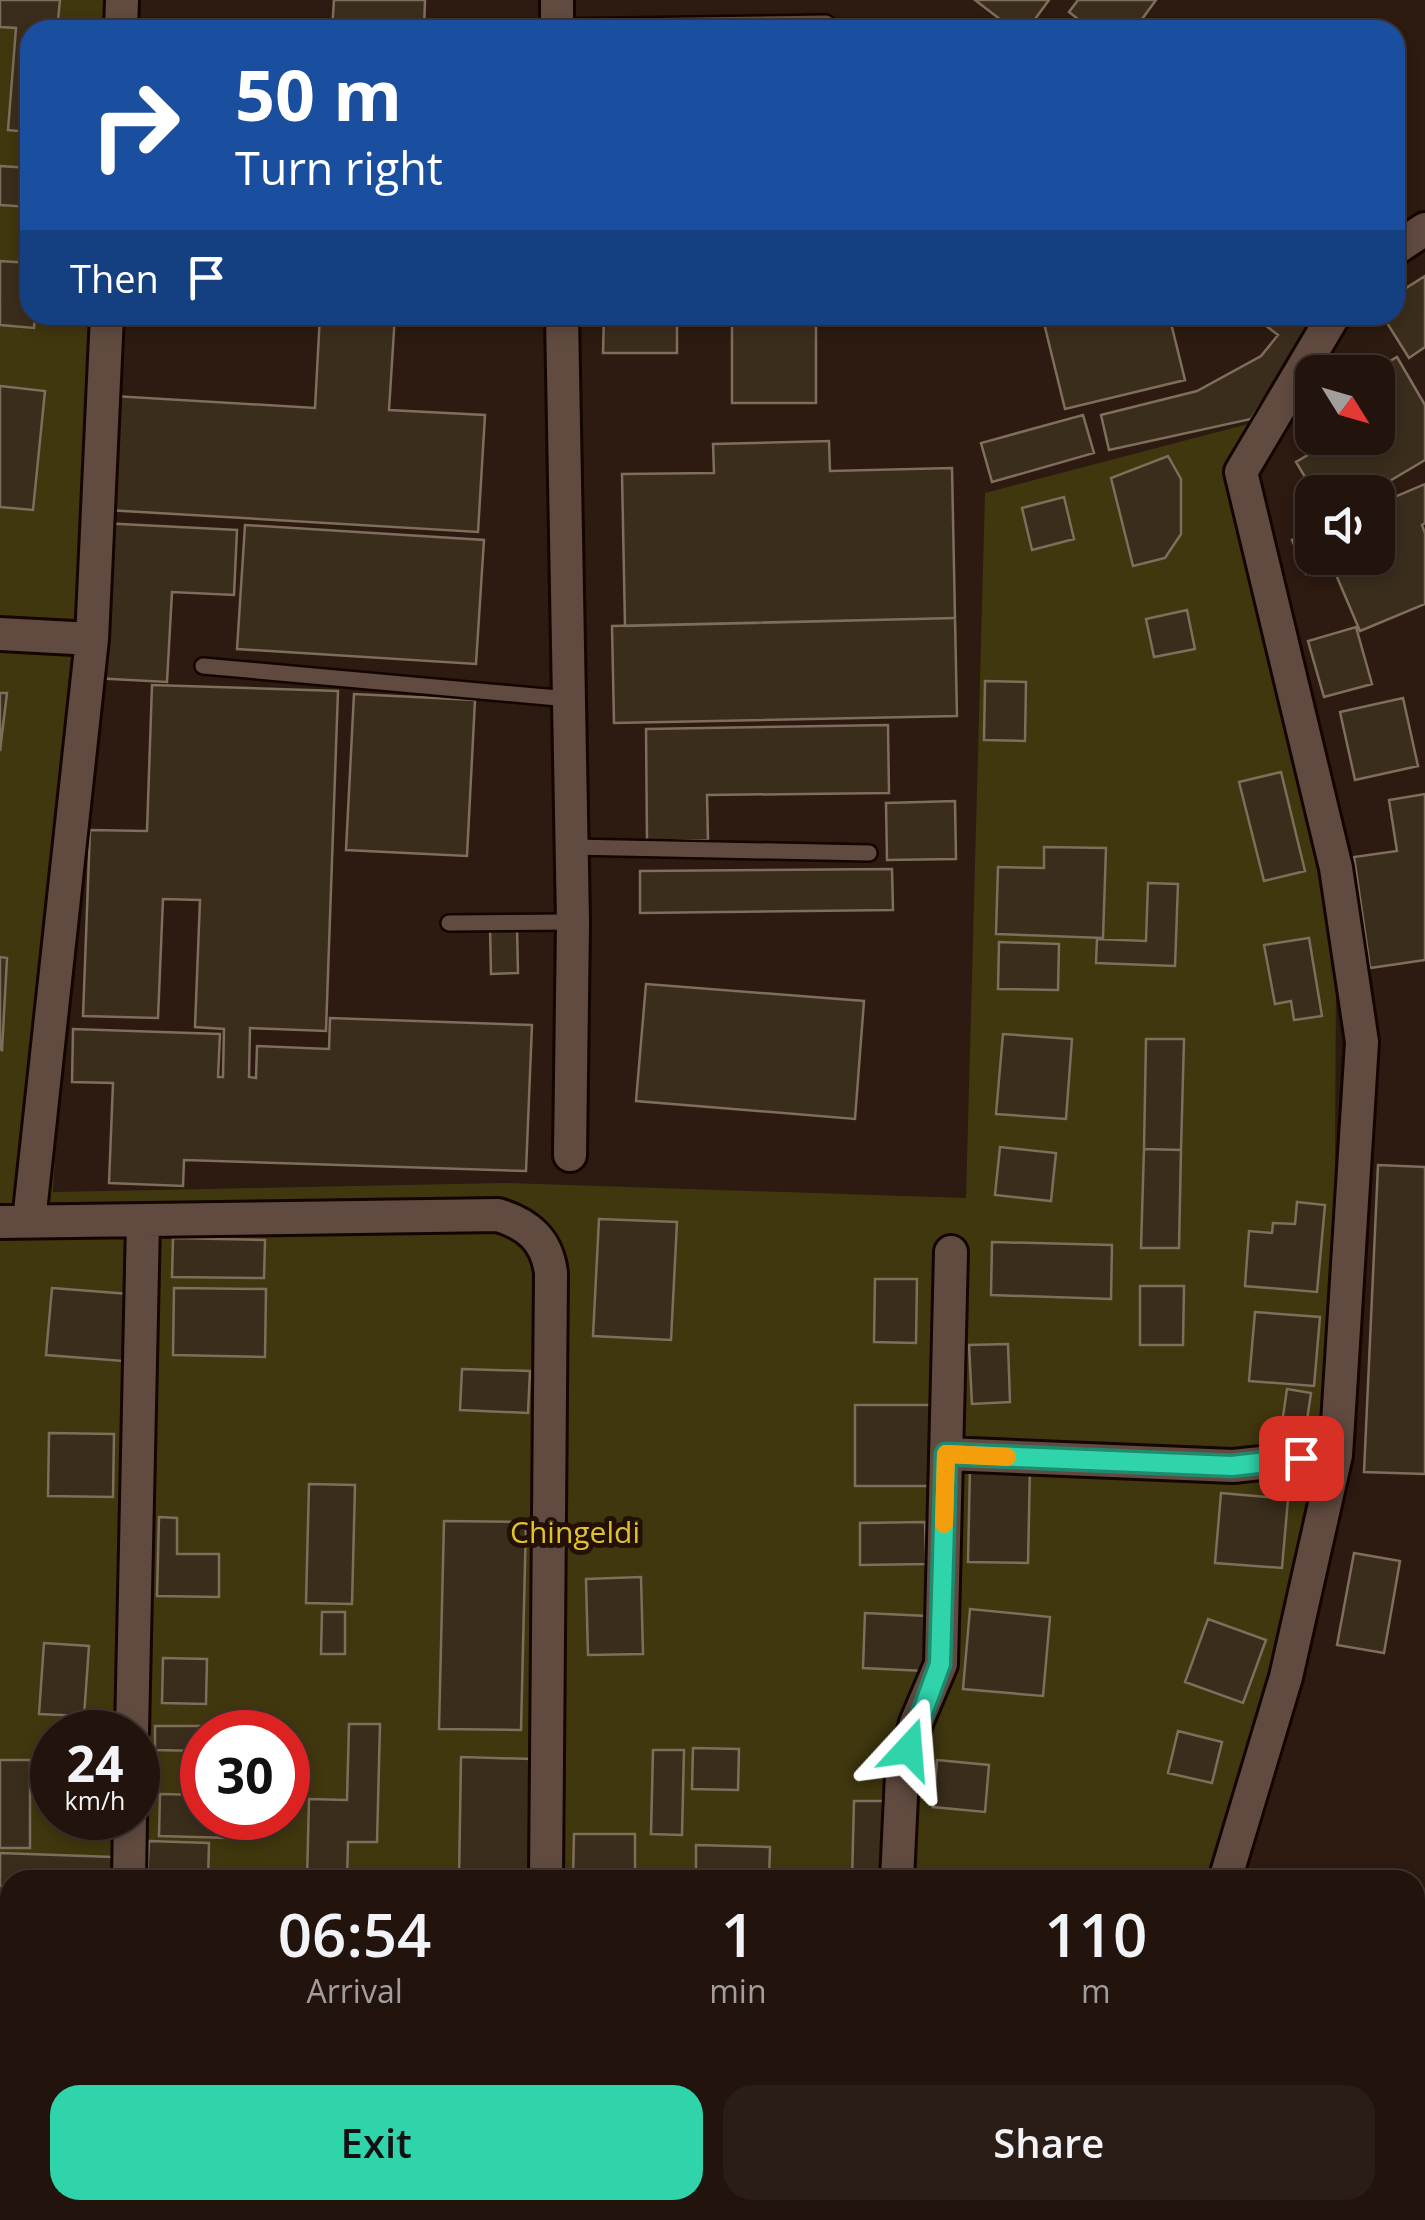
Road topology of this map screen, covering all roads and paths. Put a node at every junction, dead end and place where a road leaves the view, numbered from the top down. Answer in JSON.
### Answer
{"nodes":[{"id":1,"x":557,"y":19,"type":"edge"},
{"id":2,"x":624,"y":20,"type":"edge"},
{"id":3,"x":107,"y":325,"type":"edge"},
{"id":4,"x":562,"y":325,"type":"edge"},
{"id":5,"x":1328,"y":325,"type":"edge"},
{"id":6,"x":0,"y":634,"type":"edge"},
{"id":7,"x":92,"y":640,"type":"junction"},
{"id":8,"x":203,"y":666,"type":"dead end"},
{"id":9,"x":569,"y":698,"type":"junction"},
{"id":10,"x":572,"y":847,"type":"junction"},
{"id":11,"x":869,"y":853,"type":"dead end"},
{"id":12,"x":573,"y":922,"type":"junction"},
{"id":13,"x":449,"y":923,"type":"dead end"},
{"id":14,"x":570,"y":1155,"type":"dead end"},
{"id":15,"x":15,"y":1221,"type":"edge"},
{"id":16,"x":143,"y":1222,"type":"junction"},
{"id":17,"x":952,"y":1252,"type":"dead end"},
{"id":18,"x":946,"y":1454,"type":"junction"},
{"id":19,"x":1336,"y":1454,"type":"junction"},
{"id":20,"x":132,"y":1710,"type":"edge"},
{"id":21,"x":130,"y":1840,"type":"edge"},
{"id":22,"x":129,"y":1870,"type":"edge"},
{"id":23,"x":546,"y":1870,"type":"edge"},
{"id":24,"x":897,"y":1870,"type":"edge"},
{"id":25,"x":1228,"y":1870,"type":"edge"}],
"edges":[{"from":1,"to":2,"type":"lane"},
{"from":3,"to":7,"type":"street"},
{"from":4,"to":9,"type":"street"},
{"from":5,"to":19,"type":"street"},
{"from":6,"to":7,"type":"street"},
{"from":7,"to":15,"type":"street"},
{"from":8,"to":9,"type":"lane"},
{"from":9,"to":10,"type":"street"},
{"from":10,"to":11,"type":"lane"},
{"from":10,"to":12,"type":"street"},
{"from":12,"to":13,"type":"lane"},
{"from":12,"to":14,"type":"street"},
{"from":15,"to":16,"type":"street"},
{"from":16,"to":20,"type":"street"},
{"from":16,"to":23,"type":"street"},
{"from":17,"to":18,"type":"street"},
{"from":18,"to":19,"type":"street"},
{"from":18,"to":24,"type":"street"},
{"from":19,"to":25,"type":"street"},
{"from":21,"to":22,"type":"street"}]}
